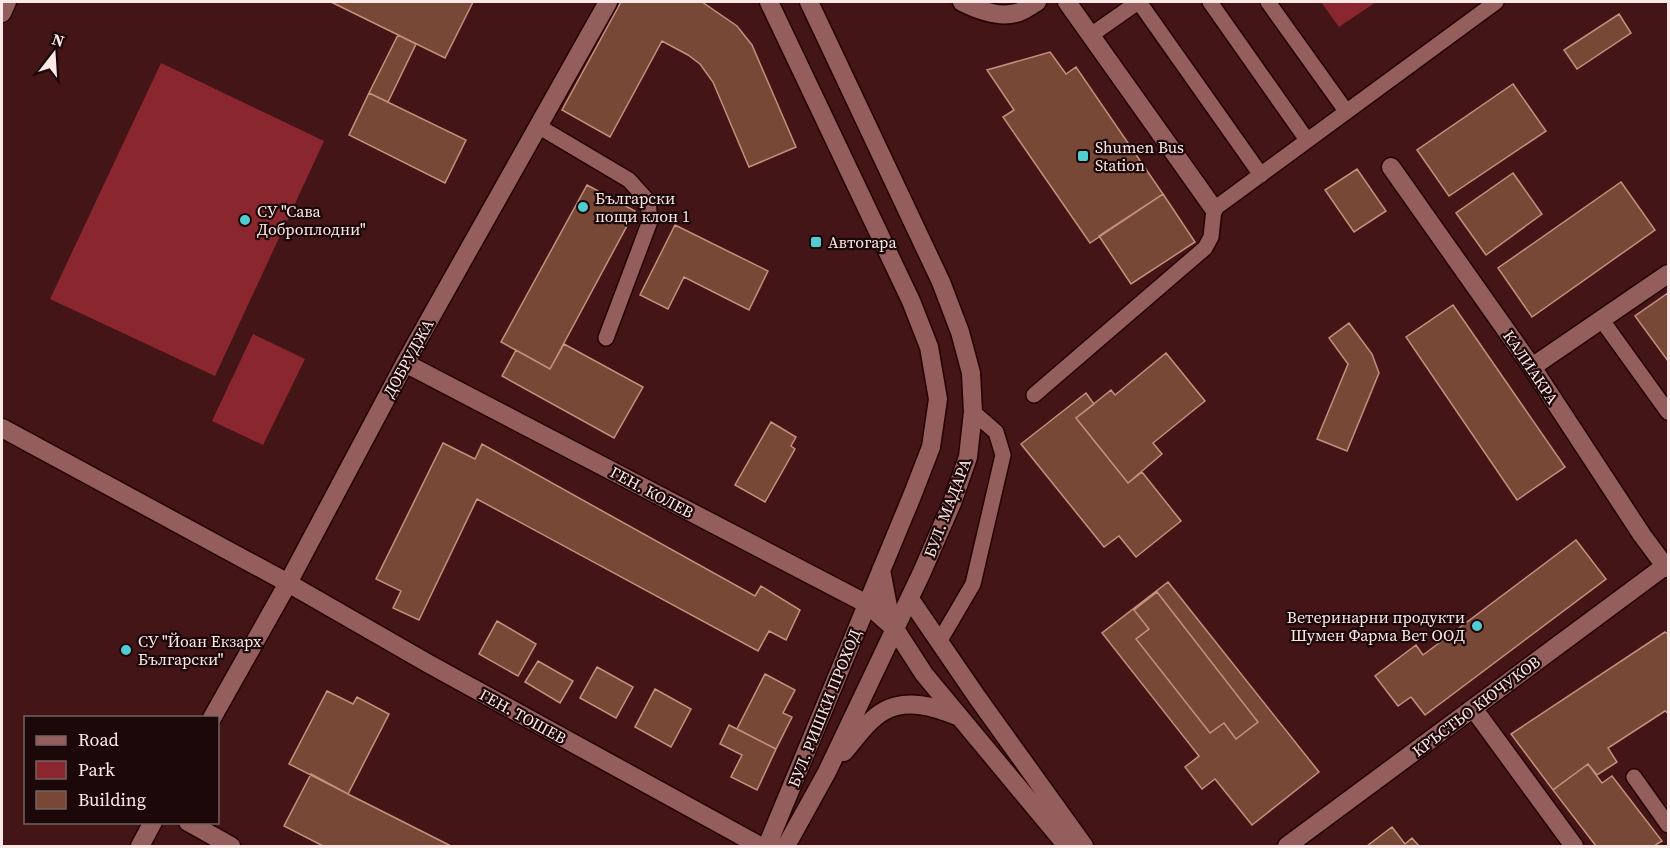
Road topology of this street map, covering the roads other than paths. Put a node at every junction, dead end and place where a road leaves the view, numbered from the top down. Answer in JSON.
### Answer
{"nodes":[{"id":1,"x":7,"y":2,"type":"edge"},
{"id":2,"x":608,"y":2,"type":"edge"},
{"id":3,"x":769,"y":2,"type":"edge"},
{"id":4,"x":809,"y":2,"type":"edge"},
{"id":5,"x":962,"y":2,"type":"edge"},
{"id":6,"x":1037,"y":2,"type":"edge"},
{"id":7,"x":1066,"y":2,"type":"edge"},
{"id":8,"x":1139,"y":2,"type":"edge"},
{"id":9,"x":1210,"y":2,"type":"edge"},
{"id":10,"x":1268,"y":2,"type":"edge"},
{"id":11,"x":1496,"y":2,"type":"edge"},
{"id":12,"x":2,"y":13,"type":"edge"},
{"id":13,"x":1090,"y":35,"type":"junction"},
{"id":14,"x":1346,"y":111,"type":"junction"},
{"id":15,"x":538,"y":126,"type":"junction"},
{"id":16,"x":1307,"y":140,"type":"junction"},
{"id":17,"x":1391,"y":167,"type":"dead end"},
{"id":18,"x":1260,"y":175,"type":"junction"},
{"id":19,"x":1214,"y":209,"type":"junction"},
{"id":20,"x":1668,"y":274,"type":"edge"},
{"id":21,"x":1601,"y":319,"type":"junction"},
{"id":22,"x":606,"y":338,"type":"dead end"},
{"id":23,"x":405,"y":363,"type":"junction"},
{"id":24,"x":1532,"y":367,"type":"junction"},
{"id":25,"x":1034,"y":394,"type":"dead end"},
{"id":26,"x":973,"y":412,"type":"junction"},
{"id":27,"x":1668,"y":412,"type":"edge"},
{"id":28,"x":2,"y":428,"type":"edge"},
{"id":29,"x":1667,"y":567,"type":"edge"},
{"id":30,"x":881,"y":570,"type":"junction"},
{"id":31,"x":288,"y":583,"type":"junction"},
{"id":32,"x":886,"y":597,"type":"junction"},
{"id":33,"x":910,"y":599,"type":"junction"},
{"id":34,"x":867,"y":604,"type":"junction"},
{"id":35,"x":895,"y":629,"type":"junction"},
{"id":36,"x":939,"y":642,"type":"junction"},
{"id":37,"x":1473,"y":708,"type":"junction"},
{"id":38,"x":213,"y":716,"type":"edge"},
{"id":39,"x":958,"y":717,"type":"junction"},
{"id":40,"x":827,"y":772,"type":"junction"},
{"id":41,"x":1634,"y":777,"type":"dead end"},
{"id":42,"x":152,"y":824,"type":"edge"},
{"id":43,"x":192,"y":824,"type":"edge"},
{"id":44,"x":1668,"y":825,"type":"edge"},
{"id":45,"x":140,"y":846,"type":"edge"},
{"id":46,"x":231,"y":846,"type":"edge"},
{"id":47,"x":760,"y":846,"type":"edge"},
{"id":48,"x":767,"y":846,"type":"edge"},
{"id":49,"x":786,"y":846,"type":"edge"},
{"id":50,"x":1067,"y":846,"type":"edge"},
{"id":51,"x":1084,"y":846,"type":"edge"},
{"id":52,"x":1287,"y":846,"type":"edge"},
{"id":53,"x":1574,"y":846,"type":"edge"}],
"edges":[{"from":1,"to":12,"type":"street"},
{"from":2,"to":15,"type":"street","name":"ДОБРУДЖА"},
{"from":3,"to":30,"type":"street"},
{"from":4,"to":26,"type":"street","name":"БУЛ. МАДАРА"},
{"from":5,"to":6,"type":"street"},
{"from":7,"to":13,"type":"street"},
{"from":8,"to":13,"type":"lane"},
{"from":8,"to":18,"type":"lane"},
{"from":9,"to":16,"type":"lane"},
{"from":10,"to":14,"type":"lane"},
{"from":11,"to":14,"type":"lane"},
{"from":13,"to":19,"type":"street"},
{"from":14,"to":16,"type":"lane"},
{"from":15,"to":22,"type":"lane"},
{"from":15,"to":23,"type":"street","name":"ДОБРУДЖА"},
{"from":16,"to":18,"type":"lane"},
{"from":17,"to":24,"type":"street","name":"КАЛИАКРА"},
{"from":18,"to":19,"type":"lane"},
{"from":19,"to":25,"type":"lane"},
{"from":20,"to":21,"type":"street"},
{"from":21,"to":24,"type":"street"},
{"from":21,"to":27,"type":"lane"},
{"from":23,"to":31,"type":"street","name":"ДОБРУДЖА"},
{"from":23,"to":34,"type":"street","name":"ГЕН. КОЛЕВ"},
{"from":24,"to":29,"type":"street","name":"КАЛИАКРА"},
{"from":26,"to":33,"type":"street","name":"БУЛ. МАДАРА"},
{"from":26,"to":36,"type":"lane"},
{"from":28,"to":31,"type":"street","name":"ГЕН. ТОШЕВ"},
{"from":29,"to":37,"type":"street","name":"КРЪСТЬО КЮЧУКОВ"},
{"from":30,"to":32,"type":"street"},
{"from":30,"to":34,"type":"street","name":"БУЛ. РИШКИ ПРОХОД"},
{"from":31,"to":38,"type":"street","name":"ДОБРУДЖА"},
{"from":31,"to":47,"type":"street","name":"ГЕН. ТОШЕВ"},
{"from":32,"to":33,"type":"street"},
{"from":32,"to":34,"type":"street"},
{"from":32,"to":35,"type":"street"},
{"from":33,"to":35,"type":"street","name":"БУЛ. РИШКИ ПРОХОД"},
{"from":33,"to":36,"type":"street"},
{"from":34,"to":35,"type":"street","name":"ГЕН. КОЛЕВ"},
{"from":34,"to":48,"type":"street","name":"БУЛ. РИШКИ ПРОХОД"},
{"from":35,"to":39,"type":"street"},
{"from":35,"to":40,"type":"street","name":"БУЛ. РИШКИ ПРОХОД"},
{"from":36,"to":51,"type":"street"},
{"from":37,"to":52,"type":"street","name":"КРЪСТЬО КЮЧУКОВ"},
{"from":37,"to":53,"type":"street"},
{"from":39,"to":40,"type":"street"},
{"from":39,"to":50,"type":"street"},
{"from":40,"to":49,"type":"street","name":"БУЛ. РИШКИ ПРОХОД"},
{"from":41,"to":44,"type":"lane"},
{"from":42,"to":45,"type":"street"},
{"from":43,"to":46,"type":"street"}]}
